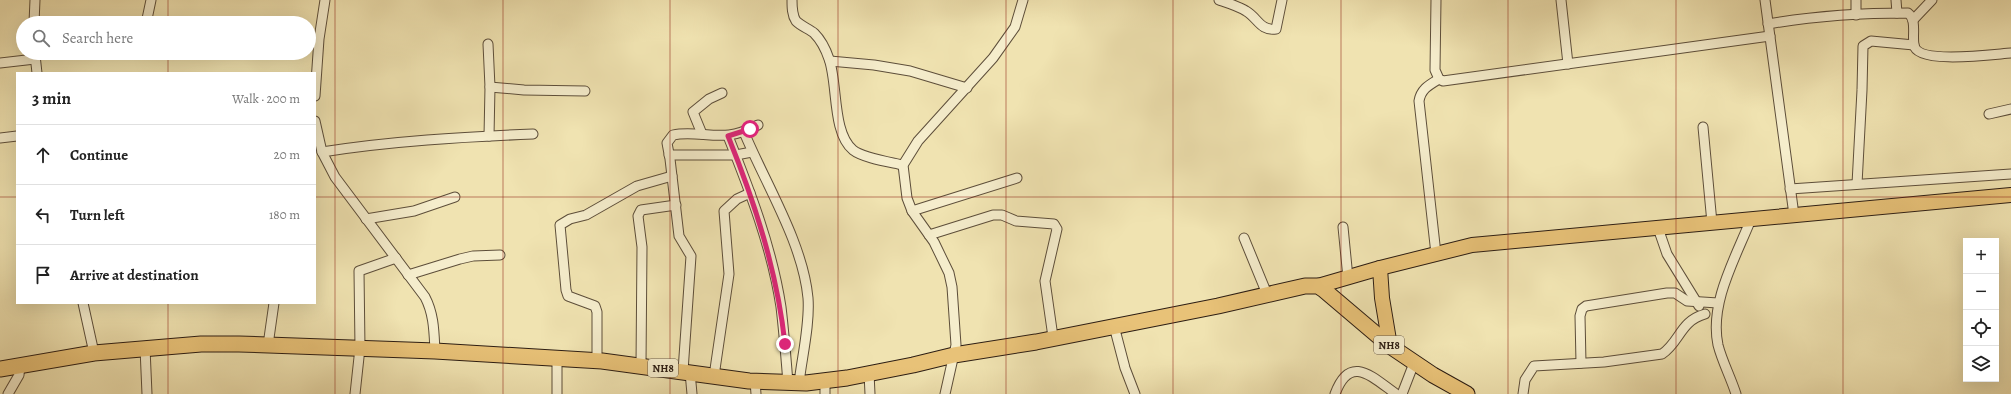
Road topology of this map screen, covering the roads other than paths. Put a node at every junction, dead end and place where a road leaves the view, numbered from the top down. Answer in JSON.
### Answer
{"nodes":[{"id":1,"x":35,"y":0,"type":"edge"},
{"id":2,"x":151,"y":0,"type":"edge"},
{"id":3,"x":325,"y":0,"type":"edge"},
{"id":4,"x":792,"y":0,"type":"edge"},
{"id":5,"x":1023,"y":0,"type":"edge"},
{"id":6,"x":1219,"y":0,"type":"edge"},
{"id":7,"x":1282,"y":0,"type":"edge"},
{"id":8,"x":1436,"y":0,"type":"edge"},
{"id":9,"x":1561,"y":0,"type":"edge"},
{"id":10,"x":1765,"y":0,"type":"edge"},
{"id":11,"x":1856,"y":0,"type":"edge"},
{"id":12,"x":1896,"y":0,"type":"edge"},
{"id":13,"x":1932,"y":0,"type":"edge"},
{"id":14,"x":1896,"y":13,"type":"junction"},
{"id":15,"x":1856,"y":15,"type":"junction"},
{"id":16,"x":34,"y":16,"type":"edge"},
{"id":17,"x":148,"y":16,"type":"edge"},
{"id":18,"x":1913,"y":20,"type":"junction"},
{"id":19,"x":1768,"y":24,"type":"junction"},
{"id":20,"x":1770,"y":36,"type":"junction"},
{"id":21,"x":488,"y":44,"type":"dead end"},
{"id":22,"x":1914,"y":44,"type":"junction"},
{"id":23,"x":2011,"y":53,"type":"edge"},
{"id":24,"x":16,"y":60,"type":"edge"},
{"id":25,"x":35,"y":60,"type":"edge"},
{"id":26,"x":830,"y":60,"type":"junction"},
{"id":27,"x":0,"y":63,"type":"edge"},
{"id":28,"x":1568,"y":64,"type":"junction"},
{"id":29,"x":37,"y":72,"type":"edge"},
{"id":30,"x":1439,"y":79,"type":"junction"},
{"id":31,"x":316,"y":82,"type":"edge"},
{"id":32,"x":490,"y":87,"type":"junction"},
{"id":33,"x":967,"y":88,"type":"junction"},
{"id":34,"x":585,"y":92,"type":"dead end"},
{"id":35,"x":722,"y":93,"type":"dead end"},
{"id":36,"x":2011,"y":109,"type":"edge"},
{"id":37,"x":1989,"y":114,"type":"dead end"},
{"id":38,"x":316,"y":125,"type":"edge"},
{"id":39,"x":758,"y":125,"type":"dead end"},
{"id":40,"x":1703,"y":127,"type":"dead end"},
{"id":41,"x":744,"y":132,"type":"junction"},
{"id":42,"x":533,"y":134,"type":"dead end"},
{"id":43,"x":702,"y":134,"type":"junction"},
{"id":44,"x":16,"y":136,"type":"edge"},
{"id":45,"x":489,"y":136,"type":"junction"},
{"id":46,"x":728,"y":136,"type":"junction"},
{"id":47,"x":0,"y":138,"type":"edge"},
{"id":48,"x":322,"y":152,"type":"junction"},
{"id":49,"x":752,"y":152,"type":"junction"},
{"id":50,"x":670,"y":155,"type":"junction"},
{"id":51,"x":736,"y":155,"type":"junction"},
{"id":52,"x":903,"y":164,"type":"junction"},
{"id":53,"x":2011,"y":174,"type":"edge"},
{"id":54,"x":672,"y":176,"type":"junction"},
{"id":55,"x":1018,"y":178,"type":"dead end"},
{"id":56,"x":1857,"y":184,"type":"junction"},
{"id":57,"x":1790,"y":189,"type":"junction"},
{"id":58,"x":750,"y":194,"type":"junction"},
{"id":59,"x":2011,"y":194,"type":"edge"},
{"id":60,"x":455,"y":197,"type":"dead end"},
{"id":61,"x":676,"y":205,"type":"junction"},
{"id":62,"x":912,"y":211,"type":"junction"},
{"id":63,"x":1794,"y":215,"type":"junction"},
{"id":64,"x":366,"y":219,"type":"junction"},
{"id":65,"x":1751,"y":219,"type":"junction"},
{"id":66,"x":1712,"y":222,"type":"junction"},
{"id":67,"x":1343,"y":227,"type":"dead end"},
{"id":68,"x":1658,"y":228,"type":"junction"},
{"id":69,"x":929,"y":235,"type":"junction"},
{"id":70,"x":1244,"y":238,"type":"dead end"},
{"id":71,"x":1436,"y":254,"type":"junction"},
{"id":72,"x":500,"y":255,"type":"dead end"},
{"id":73,"x":396,"y":258,"type":"junction"},
{"id":74,"x":1380,"y":268,"type":"junction"},
{"id":75,"x":408,"y":275,"type":"junction"},
{"id":76,"x":1348,"y":278,"type":"junction"},
{"id":77,"x":1318,"y":286,"type":"junction"},
{"id":78,"x":1267,"y":294,"type":"junction"},
{"id":79,"x":1697,"y":303,"type":"junction"},
{"id":80,"x":1718,"y":303,"type":"junction"},
{"id":81,"x":83,"y":304,"type":"edge"},
{"id":82,"x":274,"y":304,"type":"edge"},
{"id":83,"x":1705,"y":314,"type":"junction"},
{"id":84,"x":1716,"y":322,"type":"junction"},
{"id":85,"x":1114,"y":326,"type":"junction"},
{"id":86,"x":1053,"y":337,"type":"junction"},
{"id":87,"x":268,"y":345,"type":"junction"},
{"id":88,"x":1390,"y":346,"type":"junction"},
{"id":89,"x":144,"y":348,"type":"junction"},
{"id":90,"x":360,"y":348,"type":"junction"},
{"id":91,"x":435,"y":351,"type":"junction"},
{"id":92,"x":94,"y":353,"type":"junction"},
{"id":93,"x":954,"y":355,"type":"junction"},
{"id":94,"x":557,"y":359,"type":"junction"},
{"id":95,"x":597,"y":360,"type":"junction"},
{"id":96,"x":1414,"y":363,"type":"junction"},
{"id":97,"x":1581,"y":363,"type":"junction"},
{"id":98,"x":641,"y":365,"type":"junction"},
{"id":99,"x":20,"y":366,"type":"junction"},
{"id":100,"x":1,"y":367,"type":"edge"},
{"id":101,"x":686,"y":372,"type":"junction"},
{"id":102,"x":869,"y":374,"type":"junction"},
{"id":103,"x":714,"y":376,"type":"junction"},
{"id":104,"x":793,"y":383,"type":"junction"},
{"id":105,"x":756,"y":388,"type":"edge"},
{"id":106,"x":825,"y":388,"type":"edge"},
{"id":107,"x":8,"y":394,"type":"edge"},
{"id":108,"x":147,"y":394,"type":"edge"},
{"id":109,"x":355,"y":394,"type":"edge"},
{"id":110,"x":557,"y":394,"type":"edge"},
{"id":111,"x":692,"y":394,"type":"edge"},
{"id":112,"x":870,"y":394,"type":"edge"},
{"id":113,"x":945,"y":394,"type":"edge"},
{"id":114,"x":1135,"y":394,"type":"edge"},
{"id":115,"x":1335,"y":394,"type":"edge"},
{"id":116,"x":1396,"y":394,"type":"edge"},
{"id":117,"x":1402,"y":394,"type":"edge"},
{"id":118,"x":1467,"y":394,"type":"edge"},
{"id":119,"x":1523,"y":394,"type":"edge"},
{"id":120,"x":1736,"y":394,"type":"edge"}],
"edges":[{"from":1,"to":16,"type":"street"},
{"from":2,"to":17,"type":"street"},
{"from":3,"to":31,"type":"street"},
{"from":4,"to":26,"type":"street"},
{"from":5,"to":33,"type":"street"},
{"from":6,"to":7,"type":"street"},
{"from":8,"to":30,"type":"street"},
{"from":9,"to":28,"type":"street"},
{"from":10,"to":19,"type":"street"},
{"from":11,"to":15,"type":"street"},
{"from":12,"to":14,"type":"street"},
{"from":13,"to":18,"type":"street"},
{"from":14,"to":15,"type":"street"},
{"from":14,"to":18,"type":"street"},
{"from":15,"to":19,"type":"street"},
{"from":18,"to":22,"type":"street"},
{"from":19,"to":20,"type":"street"},
{"from":20,"to":28,"type":"street"},
{"from":20,"to":57,"type":"street"},
{"from":21,"to":32,"type":"street"},
{"from":22,"to":23,"type":"street"},
{"from":22,"to":56,"type":"street"},
{"from":24,"to":27,"type":"street"},
{"from":25,"to":29,"type":"street"},
{"from":26,"to":33,"type":"street"},
{"from":26,"to":52,"type":"street"},
{"from":28,"to":30,"type":"street"},
{"from":30,"to":71,"type":"street"},
{"from":32,"to":34,"type":"street"},
{"from":32,"to":45,"type":"street"},
{"from":33,"to":52,"type":"street"},
{"from":35,"to":43,"type":"street"},
{"from":36,"to":37,"type":"street"},
{"from":38,"to":48,"type":"street"},
{"from":39,"to":41,"type":"street"},
{"from":40,"to":66,"type":"street"},
{"from":41,"to":46,"type":"street"},
{"from":41,"to":49,"type":"street"},
{"from":42,"to":45,"type":"street"},
{"from":43,"to":46,"type":"street"},
{"from":43,"to":50,"type":"street"},
{"from":44,"to":47,"type":"street"},
{"from":45,"to":48,"type":"street"},
{"from":46,"to":51,"type":"street"},
{"from":48,"to":64,"type":"street"},
{"from":49,"to":51,"type":"street"},
{"from":49,"to":104,"type":"street"},
{"from":50,"to":51,"type":"street"},
{"from":50,"to":54,"type":"street"},
{"from":51,"to":58,"type":"street"},
{"from":52,"to":62,"type":"street"},
{"from":53,"to":56,"type":"street"},
{"from":54,"to":61,"type":"street"},
{"from":54,"to":95,"type":"street"},
{"from":55,"to":62,"type":"street"},
{"from":56,"to":57,"type":"street"},
{"from":57,"to":63,"type":"street"},
{"from":58,"to":103,"type":"street"},
{"from":58,"to":104,"type":"street"},
{"from":59,"to":63,"type":"main road"},
{"from":60,"to":64,"type":"street"},
{"from":61,"to":98,"type":"street"},
{"from":61,"to":101,"type":"street"},
{"from":62,"to":69,"type":"street"},
{"from":63,"to":65,"type":"main road"},
{"from":64,"to":73,"type":"street"},
{"from":65,"to":66,"type":"main road"},
{"from":65,"to":80,"type":"street"},
{"from":66,"to":68,"type":"main road"},
{"from":67,"to":76,"type":"street"},
{"from":68,"to":71,"type":"main road"},
{"from":68,"to":79,"type":"street"},
{"from":69,"to":86,"type":"street"},
{"from":69,"to":93,"type":"street"},
{"from":70,"to":78,"type":"street"},
{"from":71,"to":74,"type":"main road"},
{"from":72,"to":75,"type":"street"},
{"from":73,"to":75,"type":"street"},
{"from":73,"to":90,"type":"street"},
{"from":74,"to":76,"type":"main road"},
{"from":74,"to":88,"type":"main road"},
{"from":75,"to":91,"type":"street"},
{"from":76,"to":77,"type":"main road"},
{"from":77,"to":78,"type":"highway","number":"NH8"},
{"from":77,"to":88,"type":"highway","number":"NH8"},
{"from":78,"to":85,"type":"highway","number":"NH8"},
{"from":79,"to":80,"type":"street"},
{"from":79,"to":83,"type":"street"},
{"from":79,"to":97,"type":"street"},
{"from":80,"to":84,"type":"street"},
{"from":81,"to":92,"type":"street"},
{"from":82,"to":87,"type":"street"},
{"from":83,"to":84,"type":"street"},
{"from":83,"to":97,"type":"street"},
{"from":84,"to":120,"type":"street"},
{"from":85,"to":86,"type":"highway","number":"NH8"},
{"from":85,"to":114,"type":"street"},
{"from":86,"to":93,"type":"highway","number":"NH8"},
{"from":87,"to":89,"type":"highway","number":"NH8"},
{"from":87,"to":90,"type":"highway","number":"NH8"},
{"from":88,"to":96,"type":"highway","number":"NH8"},
{"from":89,"to":92,"type":"highway","number":"NH8"},
{"from":89,"to":108,"type":"street"},
{"from":90,"to":91,"type":"highway","number":"NH8"},
{"from":90,"to":109,"type":"street"},
{"from":91,"to":94,"type":"highway","number":"NH8"},
{"from":92,"to":99,"type":"highway","number":"NH8"},
{"from":93,"to":102,"type":"highway","number":"NH8"},
{"from":93,"to":113,"type":"street"},
{"from":94,"to":95,"type":"highway","number":"NH8"},
{"from":94,"to":110,"type":"street"},
{"from":95,"to":98,"type":"highway","number":"NH8"},
{"from":96,"to":117,"type":"street"},
{"from":96,"to":118,"type":"highway","number":"NH8"},
{"from":97,"to":119,"type":"street"},
{"from":98,"to":101,"type":"highway","number":"NH8"},
{"from":99,"to":100,"type":"highway","number":"NH8"},
{"from":99,"to":107,"type":"street"},
{"from":101,"to":103,"type":"highway","number":"NH8"},
{"from":101,"to":111,"type":"street"},
{"from":102,"to":106,"type":"highway","number":"NH8"},
{"from":102,"to":112,"type":"street"},
{"from":103,"to":105,"type":"highway","number":"NH8"},
{"from":104,"to":105,"type":"highway","number":"NH8"},
{"from":104,"to":106,"type":"highway","number":"NH8"},
{"from":115,"to":116,"type":"street"}]}
